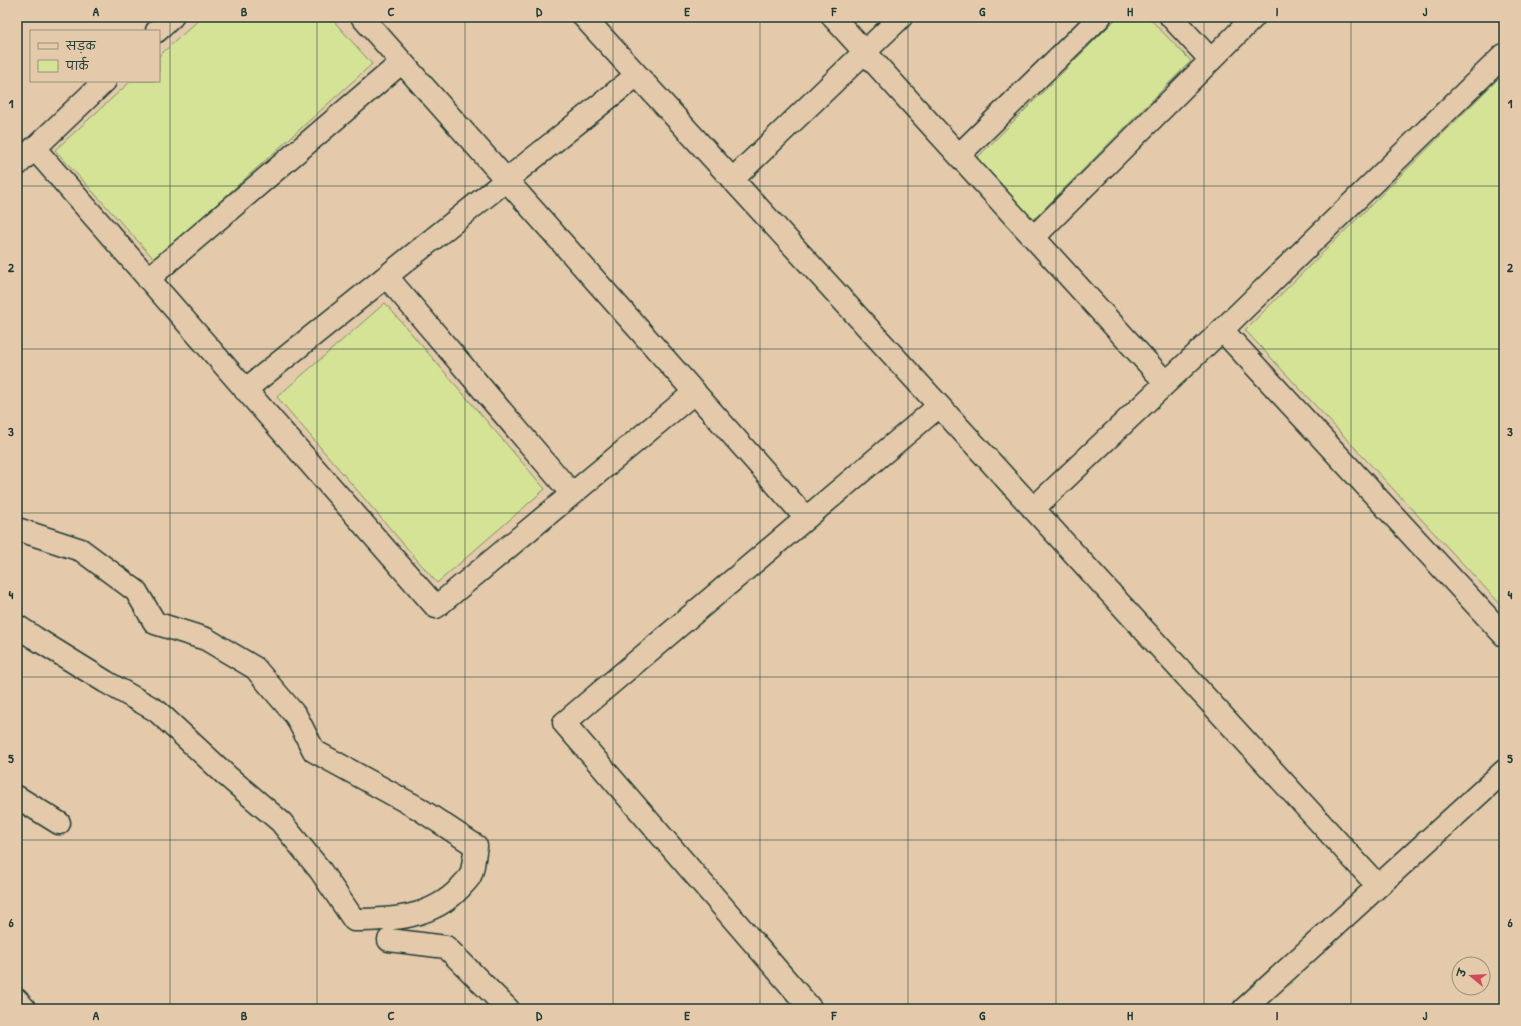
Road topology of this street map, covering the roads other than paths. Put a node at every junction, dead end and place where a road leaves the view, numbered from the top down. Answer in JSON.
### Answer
{"nodes":[{"id":1,"x":172,"y":17,"type":"edge"},
{"id":2,"x":362,"y":17,"type":"edge"},
{"id":3,"x":584,"y":17,"type":"edge"},
{"id":4,"x":833,"y":17,"type":"edge"},
{"id":5,"x":901,"y":17,"type":"edge"},
{"id":6,"x":1100,"y":17,"type":"edge"},
{"id":7,"x":1171,"y":17,"type":"edge"},
{"id":8,"x":1254,"y":17,"type":"edge"},
{"id":9,"x":158,"y":30,"type":"edge"},
{"id":10,"x":865,"y":52,"type":"junction"},
{"id":11,"x":1504,"y":55,"type":"edge"},
{"id":12,"x":1210,"y":60,"type":"junction"},
{"id":13,"x":402,"y":62,"type":"junction"},
{"id":14,"x":637,"y":75,"type":"junction"},
{"id":15,"x":104,"y":82,"type":"edge"},
{"id":16,"x":34,"y":148,"type":"junction"},
{"id":17,"x":959,"y":155,"type":"junction"},
{"id":18,"x":17,"y":165,"type":"edge"},
{"id":19,"x":507,"y":180,"type":"junction"},
{"id":20,"x":732,"y":180,"type":"junction"},
{"id":21,"x":1034,"y":237,"type":"junction"},
{"id":22,"x":386,"y":277,"type":"junction"},
{"id":23,"x":148,"y":279,"type":"junction"},
{"id":24,"x":1222,"y":330,"type":"junction"},
{"id":25,"x":1166,"y":383,"type":"junction"},
{"id":26,"x":245,"y":390,"type":"junction"},
{"id":27,"x":694,"y":392,"type":"junction"},
{"id":28,"x":939,"y":406,"type":"junction"},
{"id":29,"x":572,"y":494,"type":"junction"},
{"id":30,"x":1033,"y":509,"type":"junction"},
{"id":31,"x":806,"y":518,"type":"junction"},
{"id":32,"x":17,"y":529,"type":"edge"},
{"id":33,"x":17,"y":626,"type":"edge"},
{"id":34,"x":1504,"y":635,"type":"edge"},
{"id":35,"x":1504,"y":770,"type":"edge"},
{"id":36,"x":17,"y":796,"type":"edge"},
{"id":37,"x":59,"y":823,"type":"dead end"},
{"id":38,"x":1378,"y":886,"type":"junction"},
{"id":39,"x":419,"y":912,"type":"junction"},
{"id":40,"x":389,"y":940,"type":"dead end"},
{"id":41,"x":422,"y":944,"type":"junction"},
{"id":42,"x":17,"y":1000,"type":"edge"},
{"id":43,"x":26,"y":1009,"type":"edge"},
{"id":44,"x":508,"y":1009,"type":"edge"},
{"id":45,"x":811,"y":1009,"type":"edge"},
{"id":46,"x":1244,"y":1009,"type":"edge"}],
"edges":[{"from":1,"to":9,"type":"street"},
{"from":2,"to":13,"type":"street"},
{"from":3,"to":14,"type":"street"},
{"from":4,"to":10,"type":"street"},
{"from":5,"to":10,"type":"street"},
{"from":6,"to":17,"type":"street"},
{"from":7,"to":12,"type":"street"},
{"from":8,"to":12,"type":"street"},
{"from":10,"to":17,"type":"street"},
{"from":10,"to":20,"type":"street"},
{"from":11,"to":24,"type":"street"},
{"from":12,"to":21,"type":"street"},
{"from":13,"to":19,"type":"street"},
{"from":13,"to":23,"type":"street"},
{"from":14,"to":19,"type":"street"},
{"from":14,"to":20,"type":"street"},
{"from":15,"to":16,"type":"street"},
{"from":16,"to":18,"type":"street"},
{"from":16,"to":23,"type":"street"},
{"from":17,"to":21,"type":"street"},
{"from":19,"to":22,"type":"street"},
{"from":19,"to":27,"type":"street"},
{"from":20,"to":28,"type":"street"},
{"from":21,"to":25,"type":"street"},
{"from":22,"to":26,"type":"street"},
{"from":22,"to":29,"type":"street"},
{"from":23,"to":26,"type":"street"},
{"from":24,"to":25,"type":"street"},
{"from":24,"to":34,"type":"street"},
{"from":25,"to":30,"type":"street"},
{"from":26,"to":29,"type":"street"},
{"from":27,"to":29,"type":"street"},
{"from":27,"to":31,"type":"street"},
{"from":28,"to":30,"type":"street"},
{"from":28,"to":31,"type":"street"},
{"from":30,"to":38,"type":"street"},
{"from":31,"to":45,"type":"street"},
{"from":32,"to":39,"type":"street"},
{"from":33,"to":39,"type":"street"},
{"from":35,"to":38,"type":"street"},
{"from":36,"to":37,"type":"street"},
{"from":38,"to":46,"type":"street"},
{"from":39,"to":41,"type":"street"},
{"from":40,"to":41,"type":"street"},
{"from":41,"to":44,"type":"street"},
{"from":42,"to":43,"type":"street"}]}
